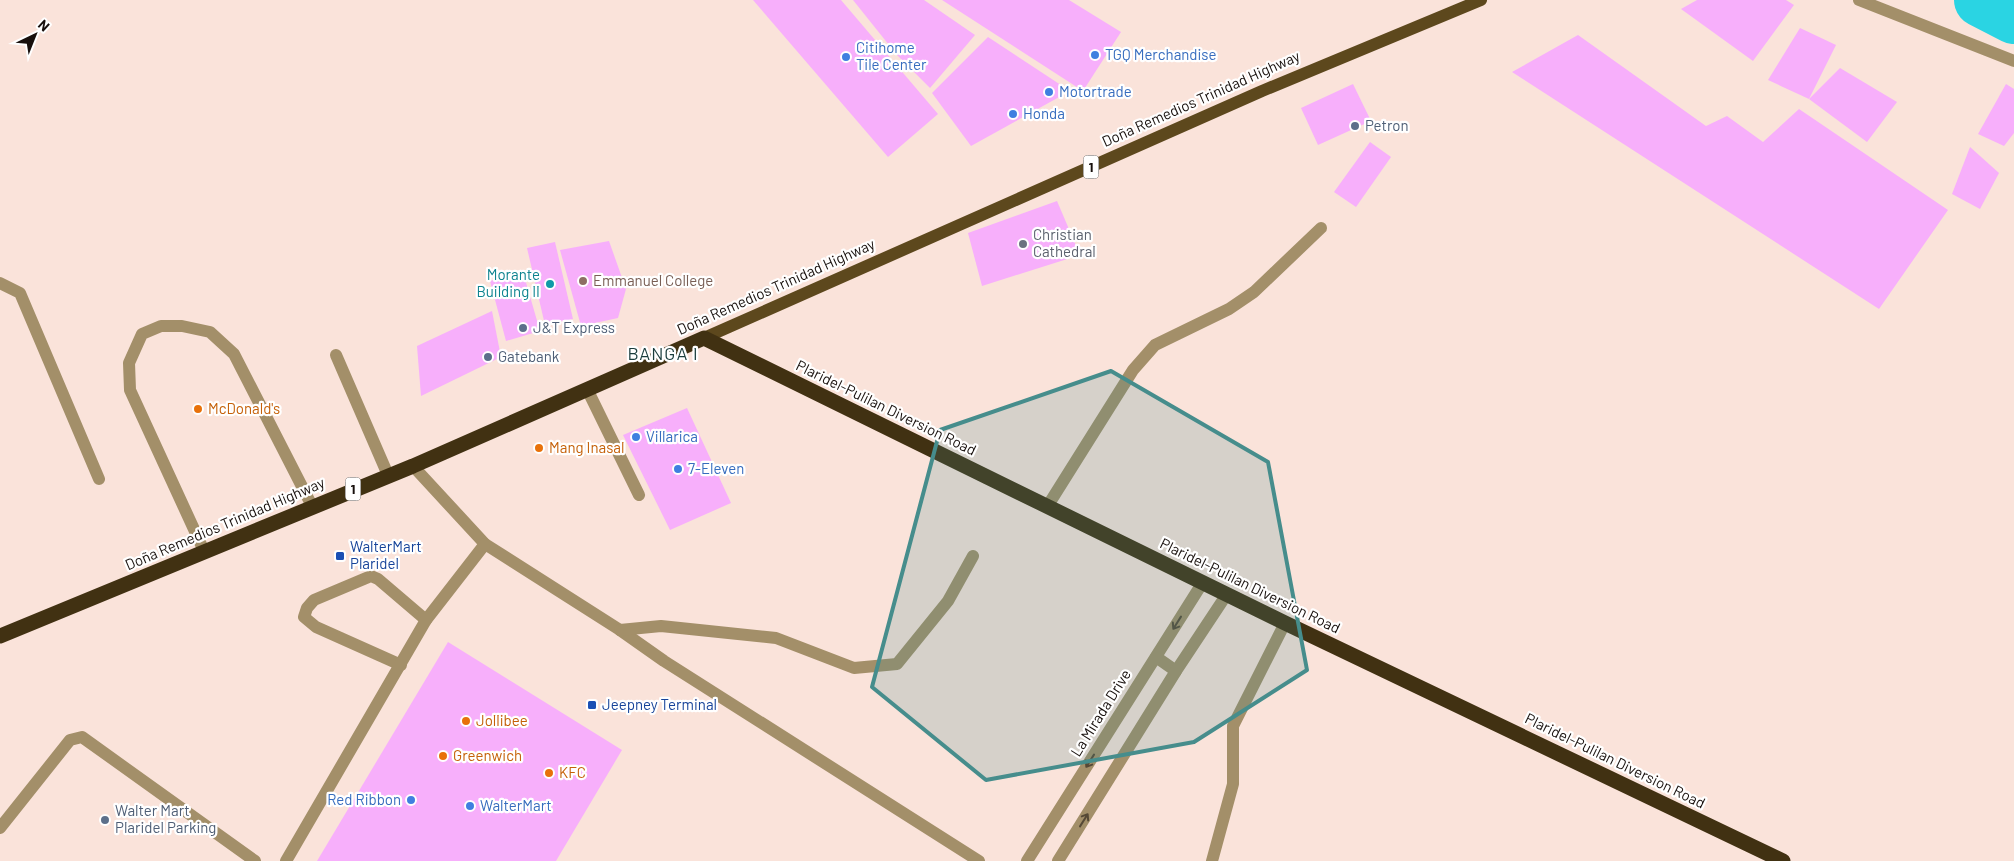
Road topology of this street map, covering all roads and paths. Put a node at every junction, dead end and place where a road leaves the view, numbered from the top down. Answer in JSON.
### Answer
{"nodes":[{"id":1,"x":1480,"y":0,"type":"edge"},
{"id":2,"x":1859,"y":0,"type":"edge"},
{"id":3,"x":2014,"y":61,"type":"edge"},
{"id":4,"x":1321,"y":228,"type":"dead end"},
{"id":5,"x":0,"y":283,"type":"edge"},
{"id":6,"x":704,"y":338,"type":"junction"},
{"id":7,"x":336,"y":355,"type":"dead end"},
{"id":8,"x":587,"y":389,"type":"junction"},
{"id":9,"x":413,"y":466,"type":"junction"},
{"id":10,"x":388,"y":476,"type":"junction"},
{"id":11,"x":100,"y":478,"type":"dead end"},
{"id":12,"x":639,"y":495,"type":"dead end"},
{"id":13,"x":312,"y":506,"type":"junction"},
{"id":14,"x":1047,"y":508,"type":"junction"},
{"id":15,"x":485,"y":544,"type":"junction"},
{"id":16,"x":204,"y":552,"type":"junction"},
{"id":17,"x":973,"y":556,"type":"dead end"},
{"id":18,"x":1203,"y":582,"type":"junction"},
{"id":19,"x":1227,"y":594,"type":"junction"},
{"id":20,"x":426,"y":620,"type":"junction"},
{"id":21,"x":1285,"y":623,"type":"junction"},
{"id":22,"x":620,"y":630,"type":"junction"},
{"id":23,"x":0,"y":636,"type":"edge"},
{"id":24,"x":1156,"y":657,"type":"junction"},
{"id":25,"x":401,"y":665,"type":"junction"},
{"id":26,"x":1176,"y":671,"type":"junction"},
{"id":27,"x":0,"y":828,"type":"edge"},
{"id":28,"x":255,"y":861,"type":"edge"},
{"id":29,"x":286,"y":861,"type":"edge"},
{"id":30,"x":979,"y":861,"type":"edge"},
{"id":31,"x":1027,"y":861,"type":"edge"},
{"id":32,"x":1058,"y":861,"type":"edge"},
{"id":33,"x":1212,"y":861,"type":"edge"},
{"id":34,"x":1783,"y":861,"type":"edge"}],
"edges":[{"from":1,"to":6,"type":"main road","name":"Doña Remedios Trinidad Highway","number":"1"},
{"from":2,"to":3,"type":"street"},
{"from":4,"to":14,"type":"street"},
{"from":5,"to":11,"type":"street"},
{"from":6,"to":8,"type":"highway","name":"Doña Remedios Trinidad Highway","number":"1"},
{"from":6,"to":14,"type":"highway","name":"Plaridel-Pulilan Diversion Road"},
{"from":7,"to":10,"type":"street"},
{"from":8,"to":9,"type":"highway","name":"Doña Remedios Trinidad Highway","number":"1"},
{"from":8,"to":12,"type":"street"},
{"from":9,"to":10,"type":"highway","name":"Doña Remedios Trinidad Highway","number":"1"},
{"from":9,"to":15,"type":"street"},
{"from":10,"to":13,"type":"highway","name":"Doña Remedios Trinidad Highway","number":"1"},
{"from":13,"to":16,"type":"highway","name":"Doña Remedios Trinidad Highway","number":"1"},
{"from":13,"to":16,"type":"street"},
{"from":14,"to":18,"type":"highway","name":"Plaridel-Pulilan Diversion Road"},
{"from":15,"to":20,"type":"street"},
{"from":15,"to":22,"type":"street"},
{"from":16,"to":23,"type":"highway","name":"Doña Remedios Trinidad Highway","number":"1"},
{"from":17,"to":22,"type":"street"},
{"from":18,"to":19,"type":"highway","name":"Plaridel-Pulilan Diversion Road"},
{"from":18,"to":24,"type":"street","name":"La Mirada Drive","one_way":true},
{"from":19,"to":21,"type":"highway","name":"Plaridel-Pulilan Diversion Road"},
{"from":19,"to":26,"type":"street"},
{"from":20,"to":25,"type":"street"},
{"from":20,"to":25,"type":"street"},
{"from":21,"to":33,"type":"street"},
{"from":21,"to":34,"type":"highway","name":"Plaridel-Pulilan Diversion Road"},
{"from":22,"to":30,"type":"street"},
{"from":24,"to":26,"type":"street"},
{"from":24,"to":31,"type":"street","name":"La Mirada Drive","one_way":true},
{"from":25,"to":29,"type":"street"},
{"from":32,"to":26,"type":"street","one_way":true},
{"from":27,"to":28,"type":"street"}]}
